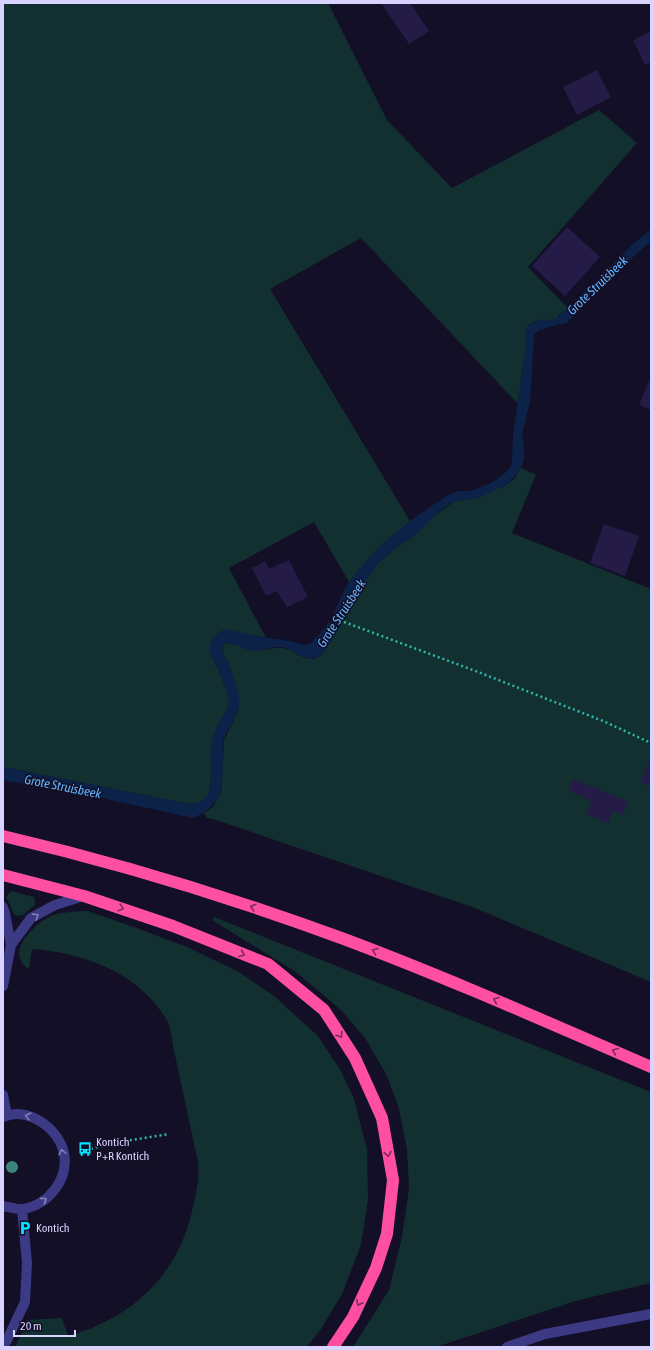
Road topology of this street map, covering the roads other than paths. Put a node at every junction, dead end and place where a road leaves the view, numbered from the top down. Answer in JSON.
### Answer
{"nodes":[{"id":1,"x":3,"y":836,"type":"edge"},
{"id":2,"x":3,"y":875,"type":"edge"},
{"id":3,"x":84,"y":896,"type":"junction"},
{"id":4,"x":3,"y":908,"type":"edge"},
{"id":5,"x":11,"y":945,"type":"junction"},
{"id":6,"x":5,"y":973,"type":"edge"},
{"id":7,"x":3,"y":986,"type":"edge"},
{"id":8,"x":651,"y":1067,"type":"edge"},
{"id":9,"x":3,"y":1095,"type":"edge"},
{"id":10,"x":5,"y":1116,"type":"edge"},
{"id":11,"x":3,"y":1206,"type":"edge"},
{"id":12,"x":22,"y":1209,"type":"junction"},
{"id":13,"x":651,"y":1314,"type":"edge"},
{"id":14,"x":3,"y":1346,"type":"edge"},
{"id":15,"x":333,"y":1347,"type":"edge"},
{"id":16,"x":507,"y":1347,"type":"edge"}],
"edges":[{"from":8,"to":1,"type":"highway","one_way":true},
{"from":2,"to":3,"type":"highway"},
{"from":5,"to":3,"type":"street","one_way":true},
{"from":3,"to":15,"type":"highway","one_way":true},
{"from":4,"to":5,"type":"street"},
{"from":5,"to":6,"type":"street"},
{"from":6,"to":7,"type":"street"},
{"from":9,"to":10,"type":"street"},
{"from":12,"to":10,"type":"street","one_way":true},
{"from":11,"to":12,"type":"street"},
{"from":12,"to":14,"type":"street"},
{"from":13,"to":16,"type":"street"}]}
